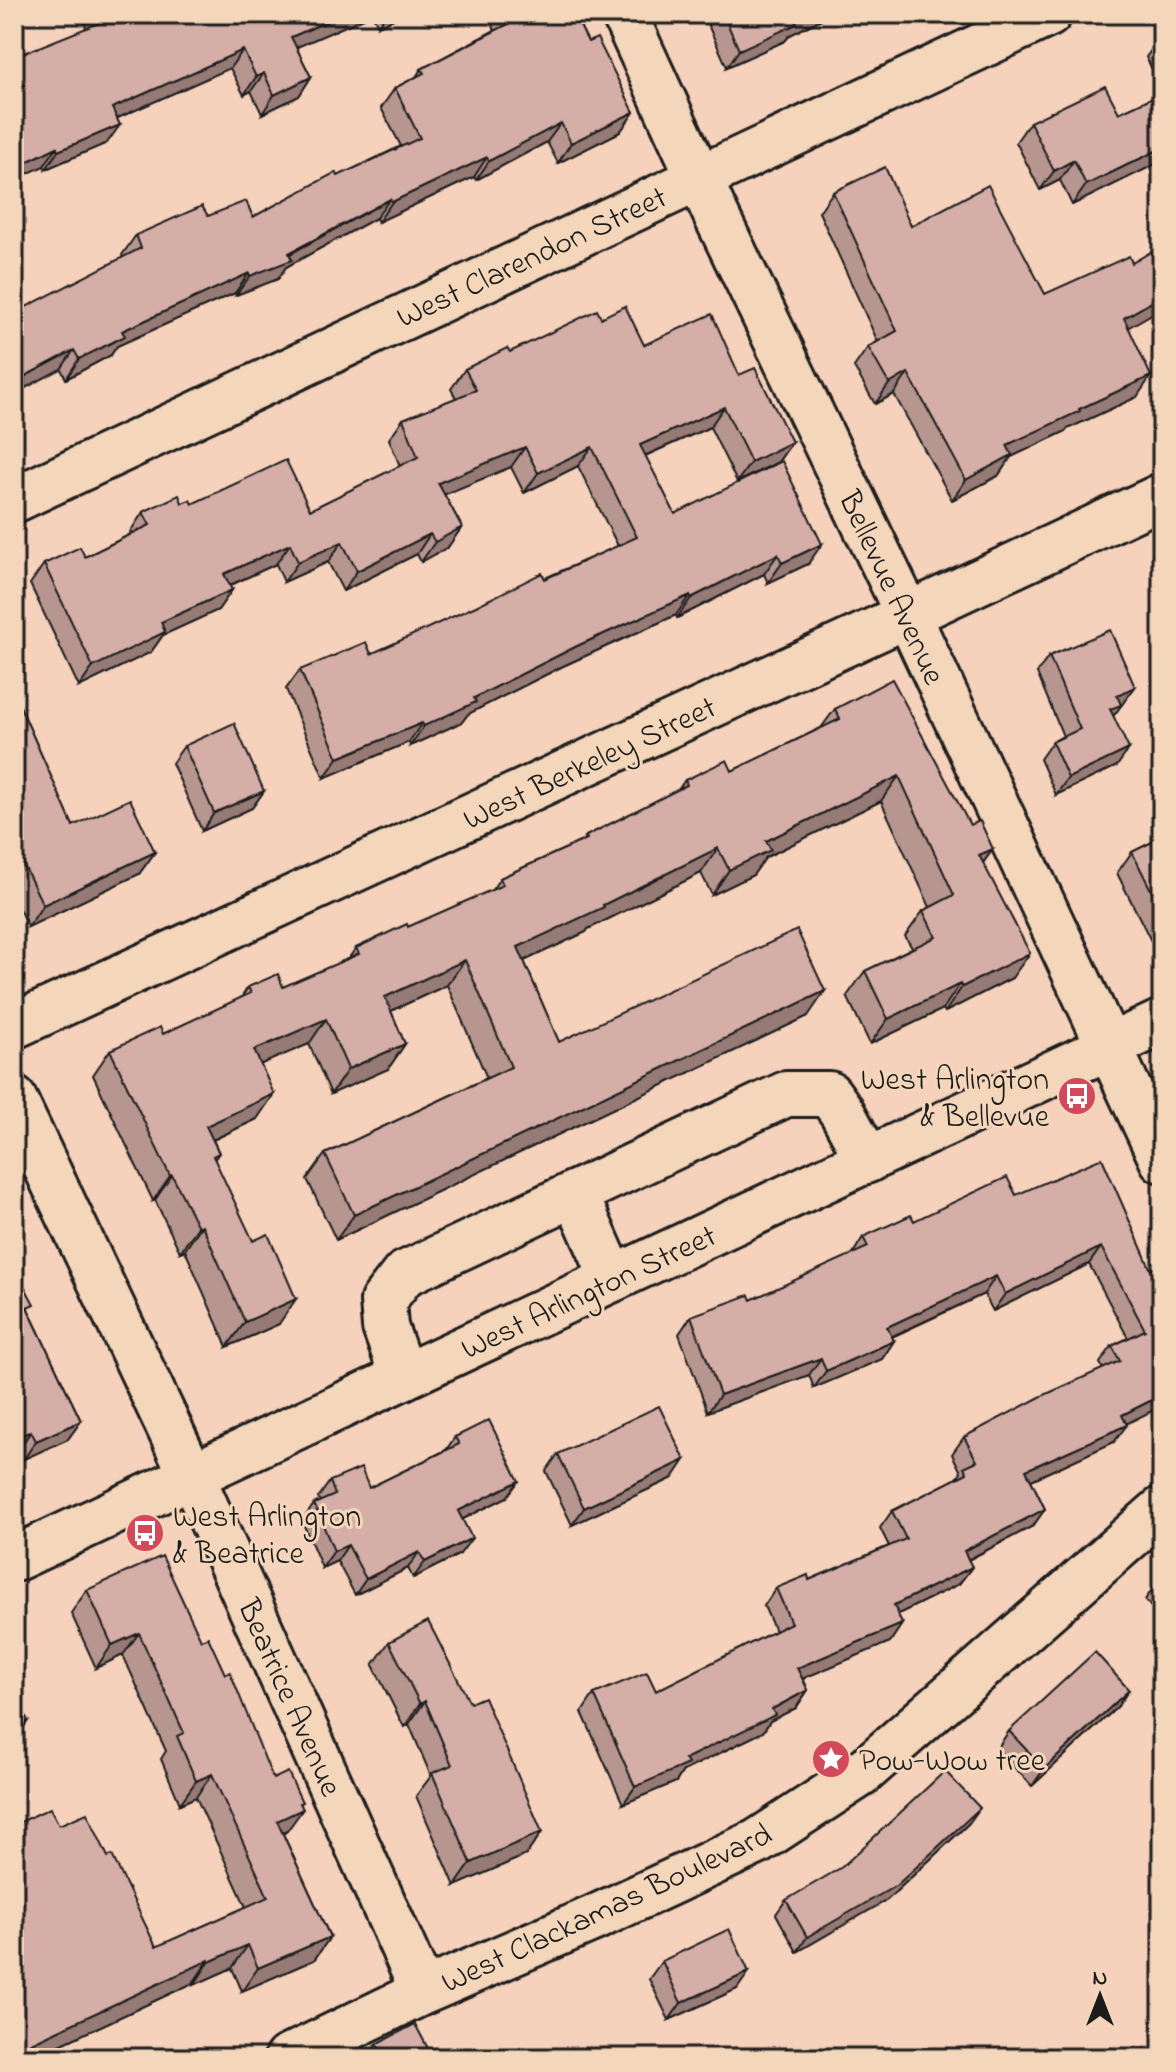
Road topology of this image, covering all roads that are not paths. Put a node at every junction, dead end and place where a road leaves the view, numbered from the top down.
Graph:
1 (624, 14) edge
2 (1049, 14) edge
3 (699, 177) junction
4 (1162, 496) edge
5 (14, 500) edge
6 (908, 615) junction
7 (1162, 1022) edge
8 (14, 1026) edge
9 (1109, 1047) junction
10 (14, 1099) edge
11 (868, 1160) junction
12 (1162, 1160) edge
13 (575, 1193) junction
14 (613, 1279) junction
15 (403, 1377) junction
16 (192, 1476) junction
17 (1162, 1509) edge
18 (14, 1559) edge
19 (423, 1992) junction
20 (287, 2058) edge

1 - 3 street, Bellevue Avenue
2 - 3 street, West Clarendon Street
3 - 5 street, West Clarendon Street
3 - 6 street, Bellevue Avenue
4 - 6 street, West Berkeley Street
6 - 8 street, West Berkeley Street
6 - 9 street, Bellevue Avenue
7 - 9 street, West Arlington Street
9 - 11 street, West Arlington Street
9 - 12 street, Bellevue Avenue
10 - 16 street, Beatrice Avenue
11 - 13 street
11 - 14 street, West Arlington Street
13 - 14 street
13 - 15 street
14 - 15 street, West Arlington Street
15 - 16 street, West Arlington Street
16 - 18 street, West Arlington Street
16 - 19 street, Beatrice Avenue
17 - 19 street, West Clackamas Boulevard
19 - 20 street, West Clackamas Boulevard

